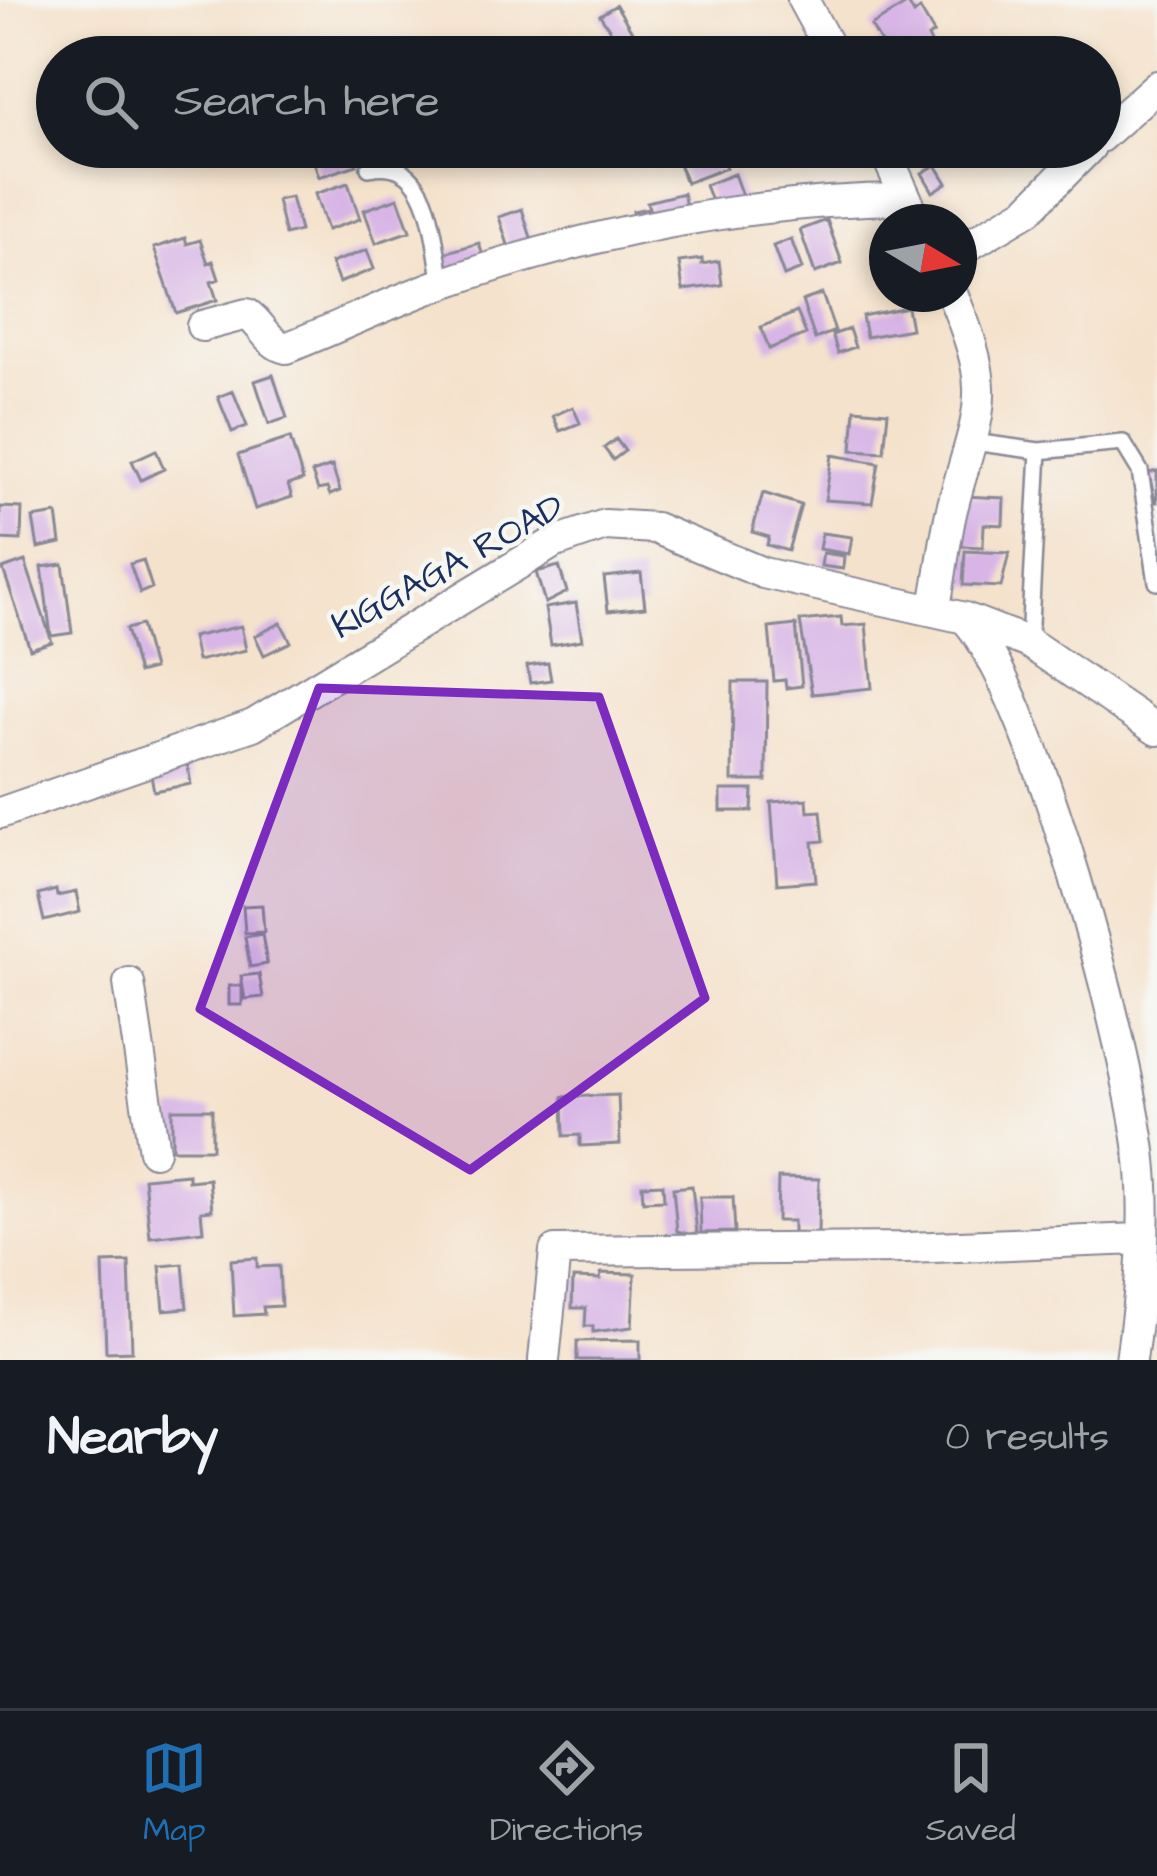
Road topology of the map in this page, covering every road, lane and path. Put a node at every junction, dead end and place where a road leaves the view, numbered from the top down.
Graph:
1 (803, 0) edge
2 (823, 36) edge
3 (1157, 86) edge
4 (1121, 118) edge
5 (403, 168) edge
6 (893, 168) edge
7 (1069, 168) edge
8 (872, 204) edge
9 (908, 204) edge
10 (977, 240) edge
11 (442, 284) junction
12 (959, 312) edge
13 (202, 326) dead end
14 (973, 442) junction
15 (1039, 451) junction
16 (1157, 582) edge
17 (934, 611) junction
18 (965, 618) junction
19 (1029, 644) junction
20 (1157, 730) edge
21 (0, 813) edge
22 (128, 982) dead end
23 (154, 1151) dead end
24 (1140, 1238) junction
25 (544, 1360) edge
26 (1131, 1360) edge

1 - 2 street
3 - 4 street
5 - 11 lane
6 - 9 street
7 - 10 street
8 - 11 street
11 - 13 street
12 - 14 street
14 - 15 lane
14 - 17 street
15 - 16 lane
15 - 19 lane
17 - 18 street, KIGGAGA ROAD
17 - 21 street, KIGGAGA ROAD
18 - 19 street, KIGGAGA ROAD
18 - 24 street
19 - 20 street, KIGGAGA ROAD
22 - 23 street
24 - 25 street
24 - 26 street

